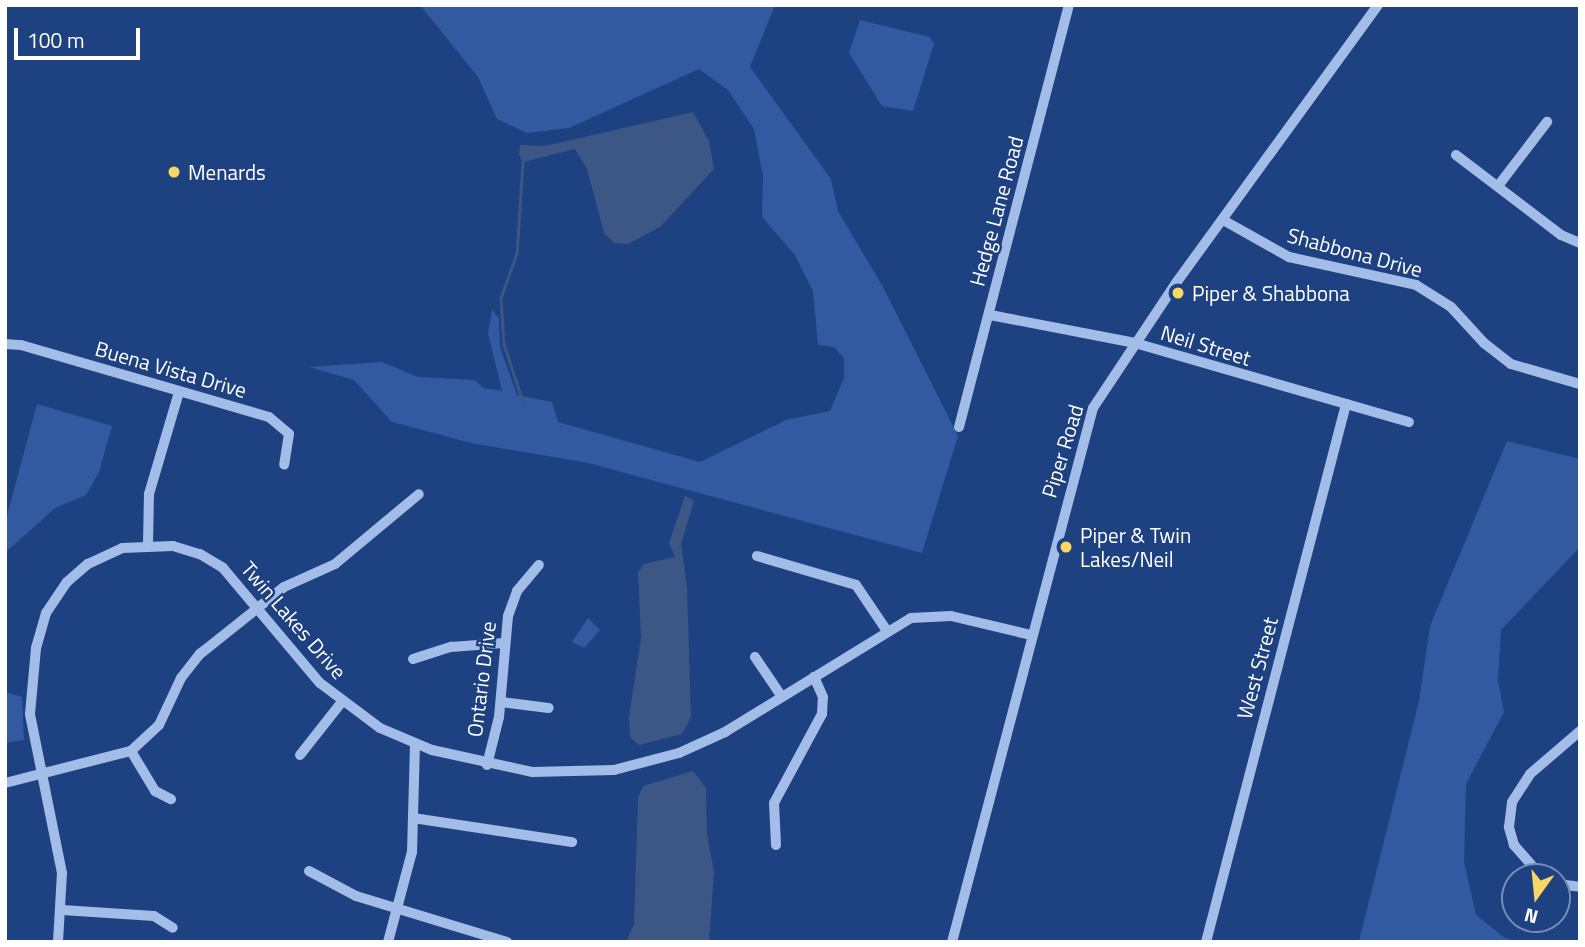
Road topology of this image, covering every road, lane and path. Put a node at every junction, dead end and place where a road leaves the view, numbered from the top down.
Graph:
1 (1069, 5) edge
2 (1378, 5) edge
3 (1547, 122) dead end
4 (1456, 155) dead end
5 (1498, 186) junction
6 (1223, 220) junction
7 (1580, 243) edge
8 (990, 315) junction
9 (1135, 343) junction
10 (5, 344) edge
11 (1580, 384) edge
12 (179, 392) junction
13 (1346, 404) junction
14 (1409, 422) dead end
15 (958, 427) dead end
16 (284, 465) dead end
17 (419, 494) dead end
18 (148, 544) junction
19 (757, 556) dead end
20 (539, 565) dead end
21 (258, 608) junction
22 (887, 631) junction
23 (1031, 635) junction
24 (504, 643) junction
25 (755, 657) dead end
26 (413, 659) dead end
27 (814, 677) junction
28 (782, 697) junction
29 (341, 702) junction
30 (500, 702) junction
31 (549, 708) dead end
32 (1580, 732) edge
33 (415, 745) junction
34 (131, 751) junction
35 (300, 755) dead end
36 (487, 765) junction
37 (40, 776) junction
38 (5, 783) edge
39 (171, 799) dead end
40 (414, 818) junction
41 (572, 842) dead end
42 (776, 845) dead end
43 (1528, 863) edge
44 (309, 871) dead end
45 (394, 908) junction
46 (62, 910) junction
47 (173, 928) dead end
48 (58, 942) edge
49 (388, 942) edge
50 (507, 942) edge
51 (951, 942) edge
52 (1206, 942) edge

1 - 8 street, Hedge Lane Road
2 - 6 street, Piper Road
3 - 5 street
4 - 5 street
5 - 7 street
6 - 9 street, Piper Road
6 - 11 street, Shabbona Drive
8 - 9 street, Neil Street
8 - 15 street, Hedge Lane Road
9 - 13 street, Neil Street
9 - 23 street, Piper Road
10 - 12 street, Buena Vista Drive
12 - 16 street, Buena Vista Drive
12 - 18 street
13 - 14 street, Neil Street
13 - 52 street, West Street
17 - 21 street
18 - 21 street, Twin Lakes Drive
18 - 37 street, Twin Lakes Drive
19 - 22 street
20 - 24 street, Ontario Drive
21 - 29 street, Twin Lakes Drive
21 - 34 street
22 - 23 street, Twin Lakes Drive
22 - 27 street, Twin Lakes Drive
23 - 51 street, Piper Road
24 - 26 street
24 - 30 street, Ontario Drive
25 - 28 street
27 - 28 street, Twin Lakes Drive
27 - 42 street
28 - 36 street, Twin Lakes Drive
29 - 33 street, Twin Lakes Drive
29 - 35 street
30 - 31 street
30 - 36 street, Ontario Drive
32 - 43 street
33 - 36 street, Twin Lakes Drive
33 - 40 street
34 - 37 street
34 - 39 street
37 - 38 street
37 - 46 street, Twin Lakes Drive
40 - 41 street
40 - 45 street
44 - 45 street
45 - 49 street
45 - 50 street
46 - 47 street
46 - 48 street, Twin Lakes Drive

